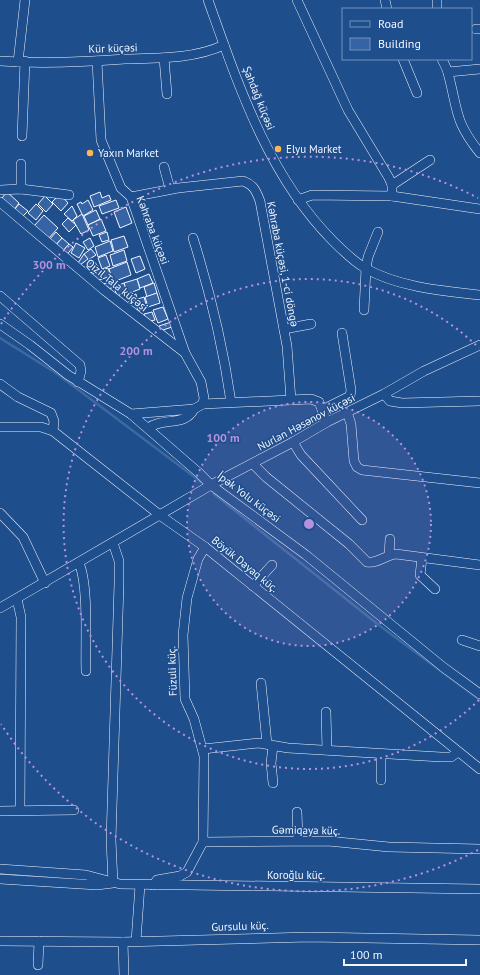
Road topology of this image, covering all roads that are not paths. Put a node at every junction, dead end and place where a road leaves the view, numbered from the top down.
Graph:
1 (25, 0) edge
2 (208, 0) edge
3 (296, 0) edge
4 (224, 45) junction
5 (164, 58) junction
6 (0, 60) edge
7 (403, 60) edge
8 (442, 60) edge
9 (96, 61) junction
10 (22, 62) junction
11 (480, 69) edge
12 (448, 72) junction
13 (417, 93) dead end
14 (167, 94) dead end
15 (22, 136) dead end
16 (480, 151) edge
17 (430, 160) dead end
18 (20, 164) dead end
19 (164, 167) dead end
20 (392, 185) junction
21 (21, 189) junction
22 (170, 189) junction
23 (0, 190) edge
24 (70, 195) dead end
25 (392, 196) junction
26 (131, 197) junction
27 (298, 200) junction
28 (0, 202) edge
29 (480, 209) edge
30 (378, 232) dead end
31 (193, 238) dead end
32 (366, 268) junction
33 (480, 295) edge
34 (0, 296) edge
35 (364, 310) dead end
36 (0, 324) edge
37 (311, 324) dead end
38 (284, 329) junction
39 (342, 333) dead end
40 (480, 345) edge
41 (185, 353) junction
42 (78, 382) junction
43 (0, 384) edge
44 (384, 394) junction
45 (291, 400) junction
46 (480, 401) edge
47 (231, 402) junction
48 (202, 404) junction
49 (194, 409) junction
50 (322, 410) junction
51 (347, 412) junction
52 (130, 414) junction
53 (326, 422) junction
54 (0, 428) edge
55 (148, 428) junction
56 (53, 431) junction
57 (293, 442) junction
58 (253, 464) junction
59 (480, 483) edge
60 (211, 485) junction
61 (0, 513) edge
62 (161, 516) junction
63 (362, 520) dead end
64 (390, 539) dead end
65 (113, 543) junction
66 (205, 548) junction
67 (389, 555) junction
68 (422, 558) junction
69 (79, 563) junction
70 (272, 564) dead end
71 (480, 565) edge
72 (45, 583) junction
73 (253, 586) junction
74 (435, 589) dead end
75 (17, 599) junction
76 (0, 608) edge
77 (462, 640) dead end
78 (480, 646) edge
79 (86, 671) dead end
80 (261, 683) dead end
81 (480, 694) edge
82 (326, 712) dead end
83 (270, 745) junction
84 (203, 749) junction
85 (327, 750) junction
86 (458, 752) junction
87 (381, 754) junction
88 (480, 769) edge
89 (381, 780) dead end
90 (272, 783) dead end
91 (20, 810) junction
92 (74, 810) dead end
93 (0, 811) edge
94 (297, 812) dead end
95 (298, 840) junction
96 (203, 842) junction
97 (480, 849) edge
98 (0, 869) edge
99 (0, 879) edge
100 (112, 883) junction
101 (140, 885) junction
102 (153, 885) junction
103 (480, 889) edge
104 (480, 940) edge
105 (0, 941) edge
106 (39, 941) junction
107 (136, 941) junction
108 (123, 942) junction
109 (38, 965) dead end
110 (124, 975) edge

1 - 10 street
2 - 4 street, Şahdağ küçəsi
3 - 20 street
4 - 5 street, Kür küçəsi
4 - 27 street, Şahdağ küçəsi
5 - 9 street, Kür küçəsi
5 - 14 street
6 - 10 street, Kür küçəsi
7 - 13 street
8 - 12 street
9 - 10 street, Kür küçəsi
9 - 26 street, Kəhraba küçəsi
10 - 15 street
11 - 12 street
12 - 16 street
17 - 20 street
18 - 21 street
19 - 22 street
20 - 25 street
21 - 23 street
21 - 24 street
22 - 26 street, Kəhraba küçəsi, 1-ci döngə
22 - 38 street, Kəhraba küçəsi, 1-ci döngə
25 - 27 street
25 - 29 street
26 - 41 street, Kəhraba küçəsi
27 - 32 street, Şahdağ küçəsi
28 - 41 street, Qızıl Tala küçəsi
30 - 32 street
31 - 47 street
32 - 33 street, Şahdağ küçəsi
32 - 35 street
34 - 42 street
36 - 42 street, İpək Yolu küçəsi
37 - 38 street
38 - 45 street, Kəhraba küçəsi, 1-ci döngə
39 - 50 street
40 - 44 street, Nurlan Həsənov küçəsi
41 - 48 street, Kəhraba küçəsi
42 - 52 street, İpək Yolu küçəsi
43 - 56 street
44 - 46 street
44 - 51 street, Nurlan Həsənov küçəsi
45 - 47 street
45 - 50 street
47 - 48 street
48 - 49 street
49 - 52 street
49 - 55 street
50 - 53 street
51 - 53 street, Nurlan Həsənov küçəsi
51 - 59 street
52 - 55 street, İpək Yolu küçəsi
53 - 57 street, Nurlan Həsənov küçəsi
54 - 56 street
55 - 60 street, İpək Yolu küçəsi
56 - 62 street, Böyük Dayaq küç.
57 - 58 street, Nurlan Həsənov küçəsi
57 - 63 street
58 - 60 street, Nurlan Həsənov küçəsi
58 - 67 street
60 - 62 street, Nurlan Həsənov küçəsi
60 - 81 street, İpək Yolu küçəsi
61 - 72 street
62 - 65 street, Nurlan Həsənov küçəsi
62 - 66 street, Böyük Dayaq küç.
64 - 67 street
65 - 69 street, Nurlan Həsənov küçəsi
65 - 100 street
66 - 73 street, Böyük Dayaq küç.
66 - 84 street, Füzuli küç.
67 - 68 street
68 - 71 street
68 - 74 street
69 - 72 street, Nurlan Həsənov küçəsi
69 - 79 street
70 - 73 street
72 - 75 street, Nurlan Həsənov küçəsi
73 - 86 street, Böyük Dayaq küç.
75 - 76 street, Nurlan Həsənov küçəsi
75 - 91 street
77 - 78 street
80 - 83 street
82 - 85 street
83 - 84 street
83 - 85 street
83 - 90 street
84 - 96 street, Füzuli küç.
85 - 87 street
86 - 87 street
86 - 88 street, Böyük Dayaq küç.
87 - 89 street
91 - 92 street
91 - 93 street
94 - 95 street
95 - 96 street, Gəmiqaya küç.
95 - 97 street, Gəmiqaya küç.
96 - 102 street
98 - 100 street, Koroğlu küç.
99 - 100 street, Koroğlu küç.
100 - 101 street, Koroğlu küç.
101 - 102 street, Koroğlu küç.
101 - 107 street
102 - 103 street, Koroğlu küç.
104 - 107 street, Gursulu küç.
105 - 106 street, Gursulu küç.
106 - 108 street, Gursulu küç.
106 - 109 street
107 - 108 street, Gursulu küç.
108 - 110 street

